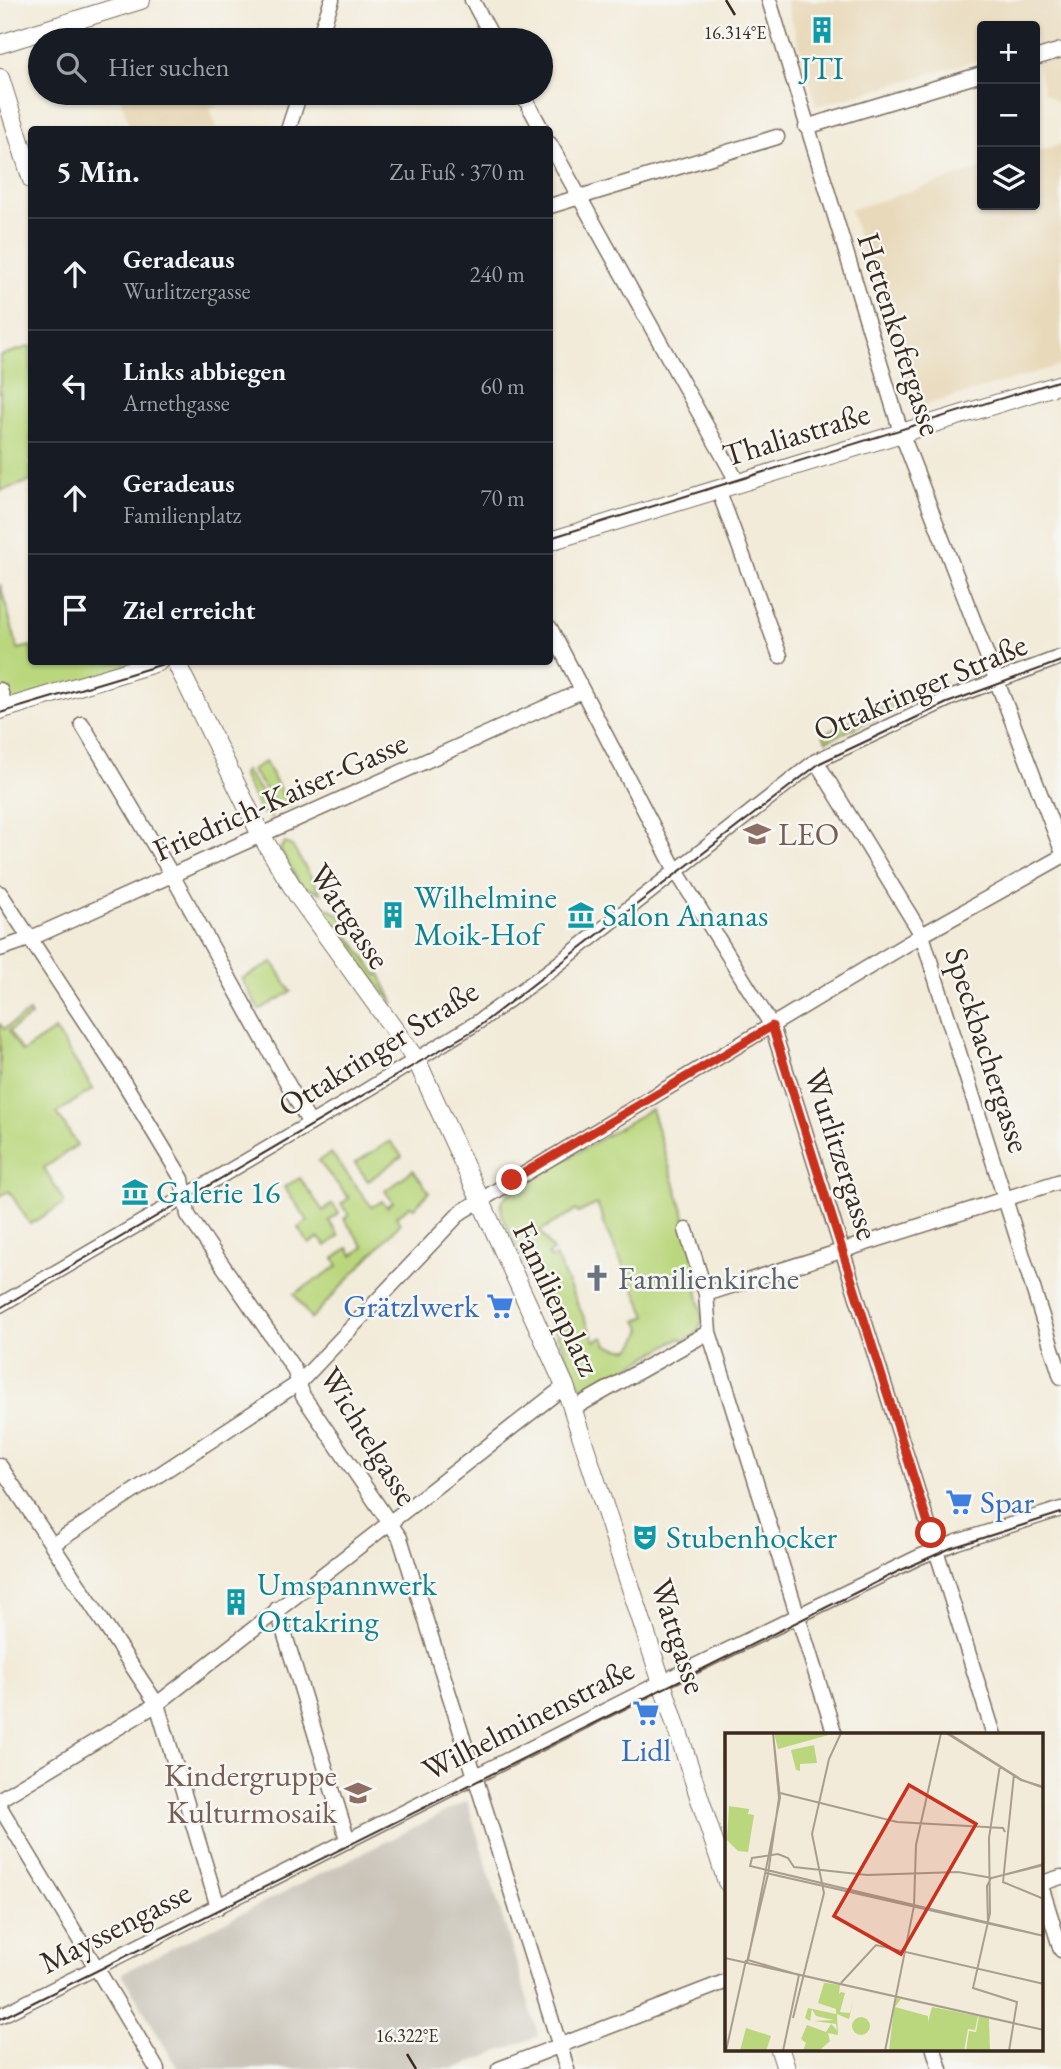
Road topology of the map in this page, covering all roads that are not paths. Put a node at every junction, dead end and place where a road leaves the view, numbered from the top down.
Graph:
1 (141, 0) edge
2 (332, 0) edge
3 (472, 0) edge
4 (769, 0) edge
5 (51, 28) edge
6 (322, 28) edge
7 (487, 28) edge
8 (28, 35) edge
9 (0, 44) edge
10 (1061, 50) edge
11 (1040, 56) edge
12 (977, 76) edge
13 (0, 78) edge
14 (296, 105) edge
15 (528, 105) edge
16 (289, 126) edge
17 (540, 126) edge
18 (807, 127) junction
19 (777, 137) dead end
20 (553, 150) edge
21 (28, 167) edge
22 (578, 197) junction
23 (553, 205) edge
24 (1061, 384) edge
25 (901, 432) junction
26 (738, 483) junction
27 (718, 489) junction
28 (553, 540) edge
29 (553, 634) edge
30 (780, 656) dead end
31 (1061, 657) edge
32 (148, 665) edge
33 (177, 665) edge
34 (995, 680) junction
35 (0, 690) edge
36 (582, 691) junction
37 (3, 709) edge
38 (82, 724) dead end
39 (816, 761) junction
40 (261, 835) junction
41 (1061, 848) edge
42 (1061, 857) edge
43 (675, 869) junction
44 (172, 875) junction
45 (0, 894) edge
46 (922, 935) junction
47 (29, 939) junction
48 (0, 949) edge
49 (772, 1026) junction
50 (417, 1061) junction
51 (310, 1124) junction
52 (1061, 1181) edge
53 (184, 1197) junction
54 (1006, 1199) junction
55 (479, 1200) junction
56 (686, 1230) dead end
57 (844, 1250) junction
58 (706, 1294) junction
59 (2, 1299) edge
60 (709, 1332) junction
61 (1061, 1377) edge
62 (300, 1382) junction
63 (565, 1386) junction
64 (574, 1408) junction
65 (0, 1466) edge
66 (1061, 1509) edge
67 (389, 1521) junction
68 (52, 1545) junction
69 (936, 1549) junction
70 (277, 1609) junction
71 (798, 1616) junction
72 (662, 1682) junction
73 (157, 1704) junction
74 (834, 1733) edge
75 (993, 1733) edge
76 (475, 1777) junction
77 (0, 1799) edge
78 (0, 1807) edge
79 (348, 1841) junction
80 (725, 1876) edge
81 (1061, 1877) edge
82 (1044, 1882) edge
83 (1044, 1895) edge
84 (218, 1907) junction
85 (1061, 1950) edge
86 (95, 1969) junction
87 (725, 1982) edge
88 (0, 2016) edge
89 (559, 2045) junction
90 (781, 2052) edge
91 (935, 2052) edge
92 (157, 2069) edge
93 (499, 2069) edge
94 (567, 2069) edge
95 (786, 2069) edge
96 (940, 2069) edge

1 - 5 main road
2 - 6 street
3 - 7 street
4 - 18 street, Hettenkofergasse
8 - 9 main road
10 - 11 street
12 - 18 street
13 - 21 main road
14 - 16 street
15 - 17 street
18 - 25 street, Hettenkofergasse
19 - 22 street
20 - 22 street
22 - 23 street
22 - 26 street
24 - 25 main road, Thaliastraße
25 - 26 main road, Thaliastraße
25 - 34 street, Hettenkofergasse
26 - 27 main road, Thaliastraße
27 - 28 main road, Thaliastraße
27 - 30 street
29 - 36 street, Wurlitzergasse
31 - 34 street, Ottakringer Straße
32 - 37 main road
33 - 40 main road, Wattgasse
34 - 39 street, Ottakringer Straße
34 - 41 street, Hettenkofergasse
35 - 37 street
36 - 40 street, Friedrich-Kaiser-Gasse
36 - 43 street, Wurlitzergasse
38 - 44 street
39 - 43 street, Ottakringer Straße
39 - 46 street, Speckbachergasse
40 - 44 street, Friedrich-Kaiser-Gasse
40 - 50 main road, Wattgasse
42 - 46 street, Familienplatz
43 - 49 street, Wurlitzergasse
43 - 50 street, Ottakringer Straße
44 - 47 street, Friedrich-Kaiser-Gasse
44 - 51 street
45 - 47 street, Wichtelgasse
46 - 49 street, Familienplatz
46 - 54 street, Speckbachergasse
47 - 48 street, Friedrich-Kaiser-Gasse
47 - 53 street, Wichtelgasse
49 - 55 street, Familienplatz
49 - 57 street, Wurlitzergasse
50 - 51 street, Ottakringer Straße
50 - 55 main road, Wattgasse
51 - 53 street, Ottakringer Straße
52 - 54 street
53 - 59 street, Ottakringer Straße
53 - 62 street, Wichtelgasse
54 - 57 street
54 - 61 street, Speckbachergasse
55 - 62 street
55 - 63 main road, Familienplatz
56 - 58 street
57 - 58 street
57 - 69 street, Wurlitzergasse
58 - 60 street
60 - 64 street, Familienplatz
60 - 71 street
62 - 67 street, Wichtelgasse
62 - 68 street
63 - 64 main road, Familienplatz
63 - 67 street
64 - 72 main road, Wattgasse
65 - 68 street
66 - 69 street, Wilhelminenstraße
67 - 70 street
67 - 76 street, Wichtelgasse
68 - 73 street
69 - 71 street, Wilhelminenstraße
69 - 75 street, Wurlitzergasse
70 - 73 street
70 - 79 street
71 - 72 street, Wilhelminenstraße
71 - 74 street
72 - 76 street, Wilhelminenstraße
72 - 80 main road, Wattgasse
73 - 77 street
73 - 84 street
76 - 79 street, Wilhelminenstraße
76 - 89 street, Wichtelgasse
78 - 86 street
79 - 84 street, Wilhelminenstraße
81 - 82 street
83 - 85 street
84 - 86 street, Mayssengasse
86 - 88 street, Mayssengasse
86 - 92 street
87 - 89 street
89 - 93 street
89 - 94 street, Wichtelgasse
90 - 95 main road
91 - 96 street

